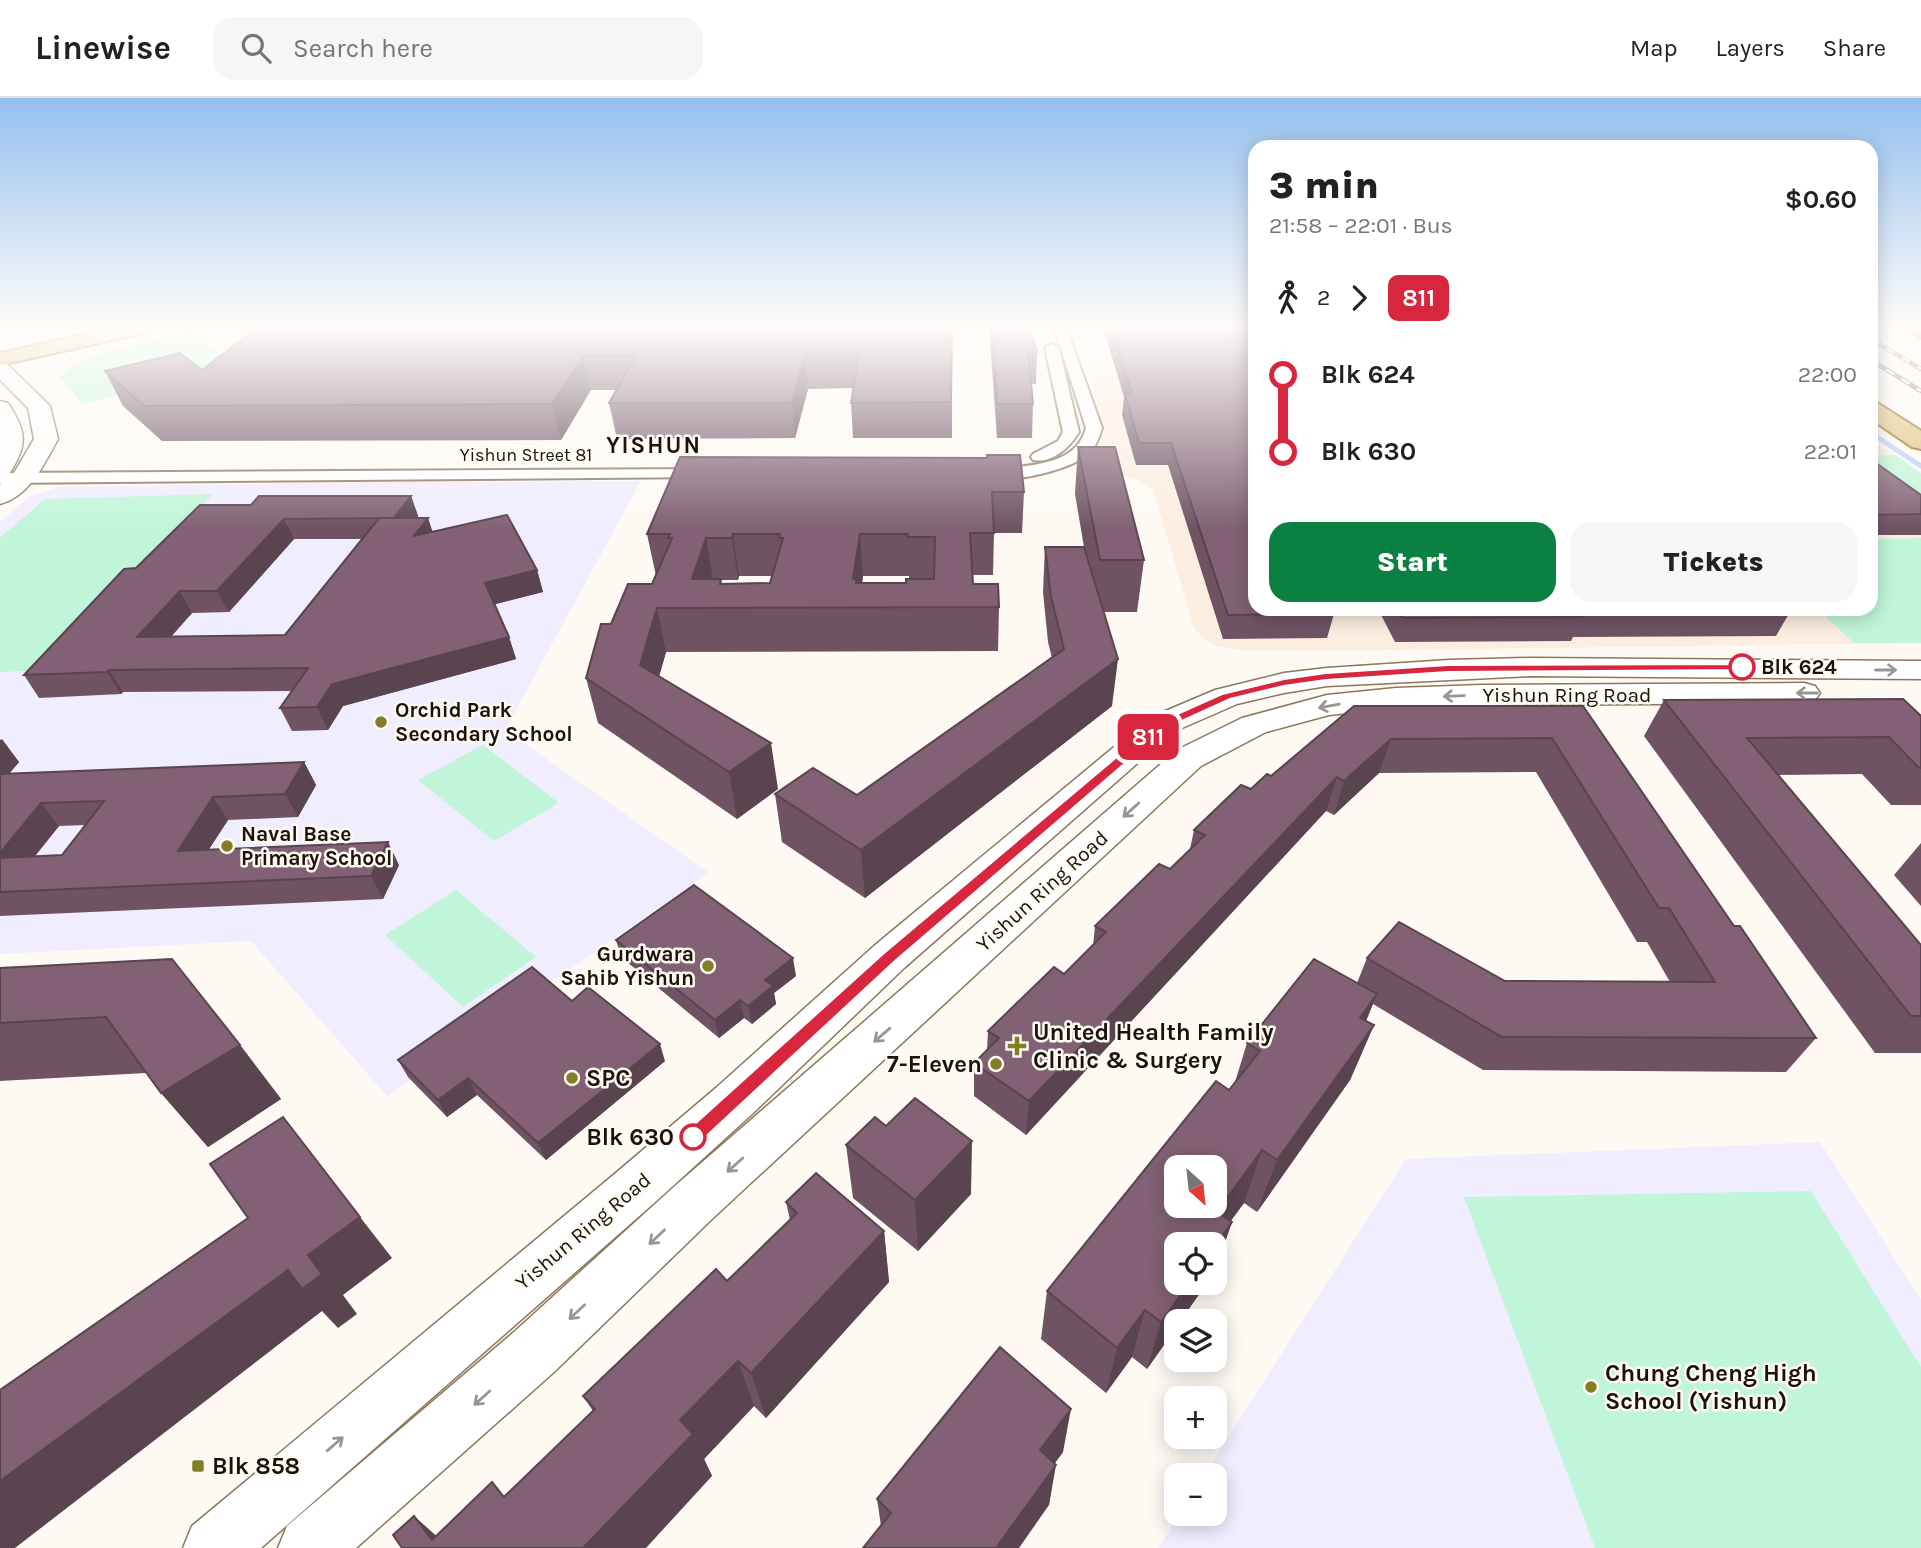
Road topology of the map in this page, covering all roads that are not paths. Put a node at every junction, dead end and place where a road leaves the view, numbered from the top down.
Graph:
1 (27, 395) edge
2 (1062, 395) edge
3 (1083, 395) edge
4 (1883, 395) edge
5 (0, 408) edge
6 (1878, 414) edge
7 (1921, 419) edge
8 (1921, 442) edge
9 (724, 469) edge
10 (0, 470) edge
11 (18, 475) edge
12 (0, 496) edge
13 (1921, 670) edge
14 (1921, 693) edge
15 (214, 1548) edge
16 (309, 1548) edge

1 - 11 main road
2 - 3 street
4 - 7 main road
5 - 10 main road
6 - 8 main road
9 - 11 street, Yishun Street 81
10 - 11 street, Yishun Street 81
11 - 12 main road
15 -> 13 main road, Yishun Ring Road
14 -> 16 main road, Yishun Ring Road

